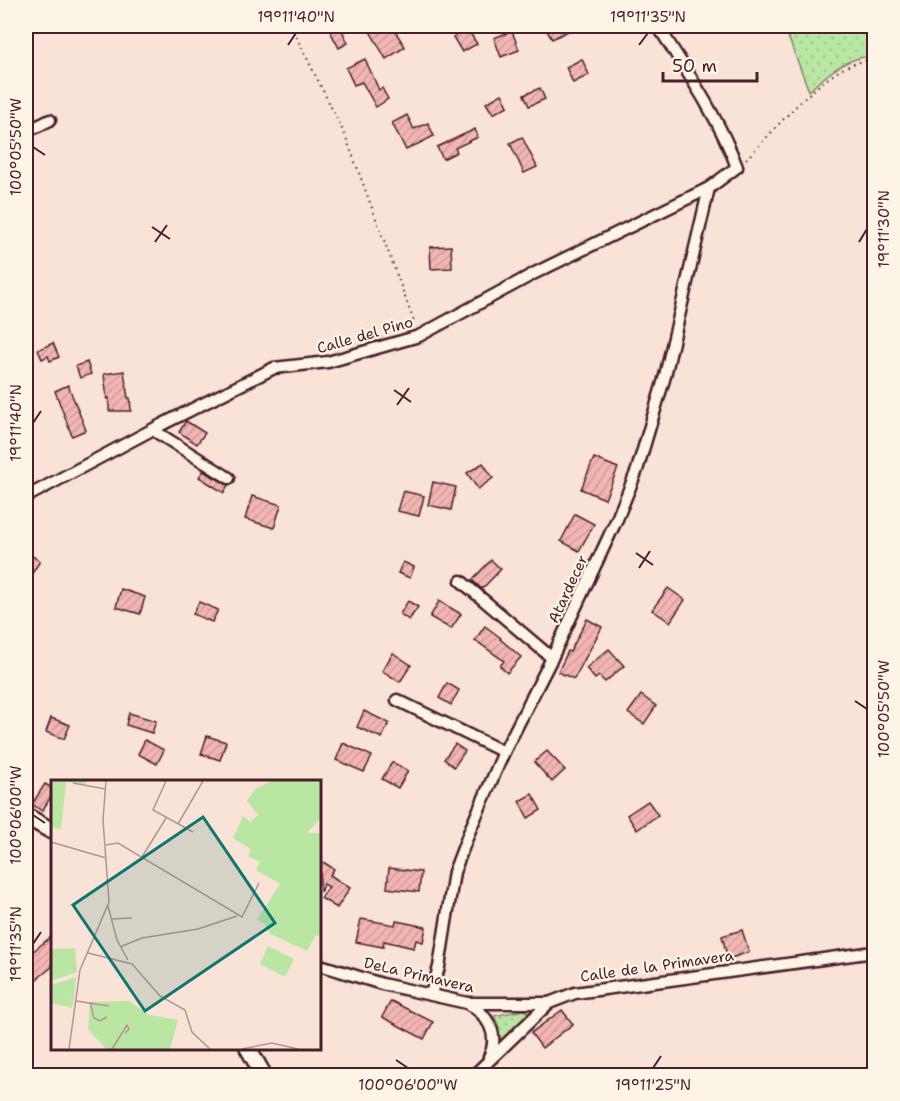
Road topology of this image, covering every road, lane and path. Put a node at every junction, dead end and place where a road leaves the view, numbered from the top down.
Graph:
1 (291, 26) edge
2 (658, 26) edge
3 (874, 60) edge
4 (50, 120) dead end
5 (26, 132) edge
6 (737, 167) junction
7 (710, 188) junction
8 (419, 336) junction
9 (153, 430) junction
10 (229, 478) dead end
11 (26, 497) edge
12 (461, 581) dead end
13 (552, 658) junction
14 (397, 700) dead end
15 (504, 752) junction
16 (26, 816) edge
17 (51, 830) edge
18 (874, 952) edge
19 (321, 965) edge
20 (431, 994) junction
21 (467, 1003) junction
22 (549, 1003) junction
23 (249, 1050) edge
24 (482, 1067) junction
25 (264, 1076) edge
26 (473, 1076) edge

1 - 8 path
2 - 6 street
3 - 6 path
4 - 5 street
6 - 7 street
7 - 8 street, Calle del Pino
7 - 13 street, Atardecer
8 - 9 street, Calle del Pino
9 - 10 street
9 - 11 street, Calle del Pino
12 - 13 street
13 - 15 street, Atardecer
14 - 15 street
15 - 20 street, Atardecer
16 - 17 main road
18 - 22 street, Calle de la Primavera
19 - 20 street, DeLa Primavera
20 - 21 street, DeLa Primavera
21 - 22 street, DeLa Primavera
21 - 24 street
22 - 24 street, Calle de la Primavera
23 - 25 main road
24 - 26 street, Calle de la Primavera

